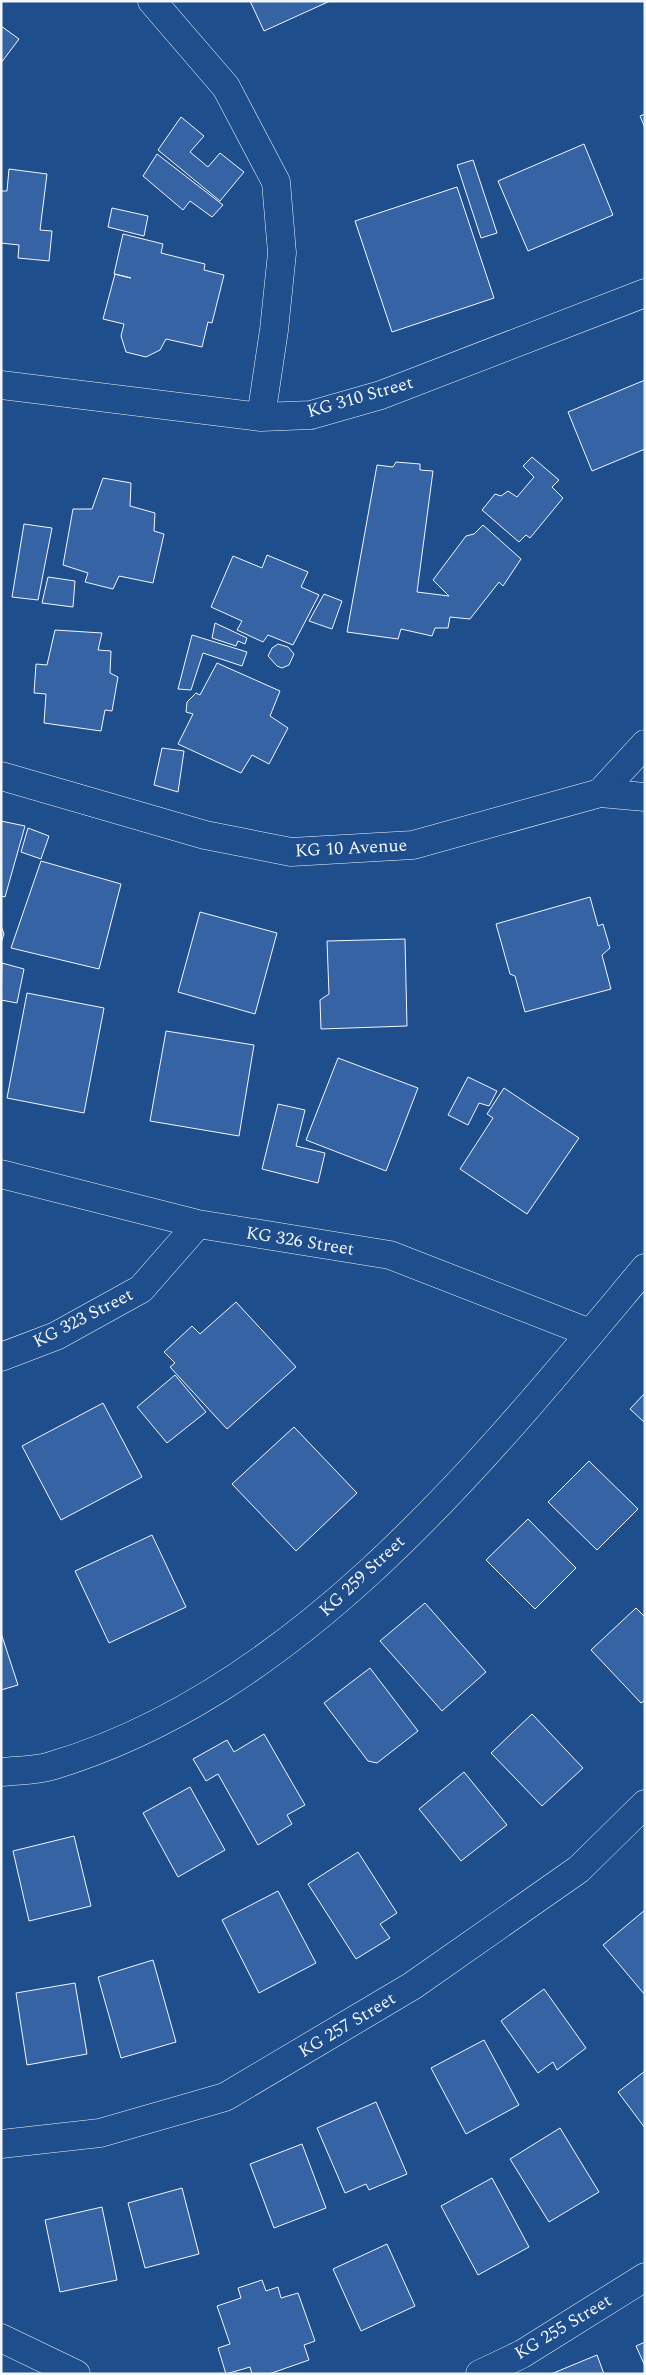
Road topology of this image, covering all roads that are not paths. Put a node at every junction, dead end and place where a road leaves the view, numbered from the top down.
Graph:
1 (152, 1) edge
2 (645, 293) edge
3 (1, 385) edge
4 (261, 417) junction
5 (645, 744) edge
6 (1, 776) edge
7 (600, 793) junction
8 (645, 797) edge
9 (1, 1174) edge
10 (198, 1224) junction
11 (645, 1268) edge
12 (590, 1333) junction
13 (1, 1357) edge
14 (1, 1772) edge
15 (645, 1804) edge
16 (1, 2144) edge
17 (645, 2277) edge
18 (1, 2338) edge
19 (76, 2374) edge
20 (480, 2374) edge

1 - 4 street
2 - 4 street, KG 310 Street
3 - 4 street, KG 310 Street
5 - 7 street
6 - 7 street, KG 10 Avenue
7 - 8 street, KG 10 Avenue
9 - 10 street, KG 326 Street
10 - 12 street, KG 326 Street
10 - 13 street, KG 323 Street
11 - 12 street, KG 259 Street
12 - 14 street, KG 259 Street
15 - 16 street, KG 257 Street
17 - 20 street, KG 255 Street
18 - 19 street

